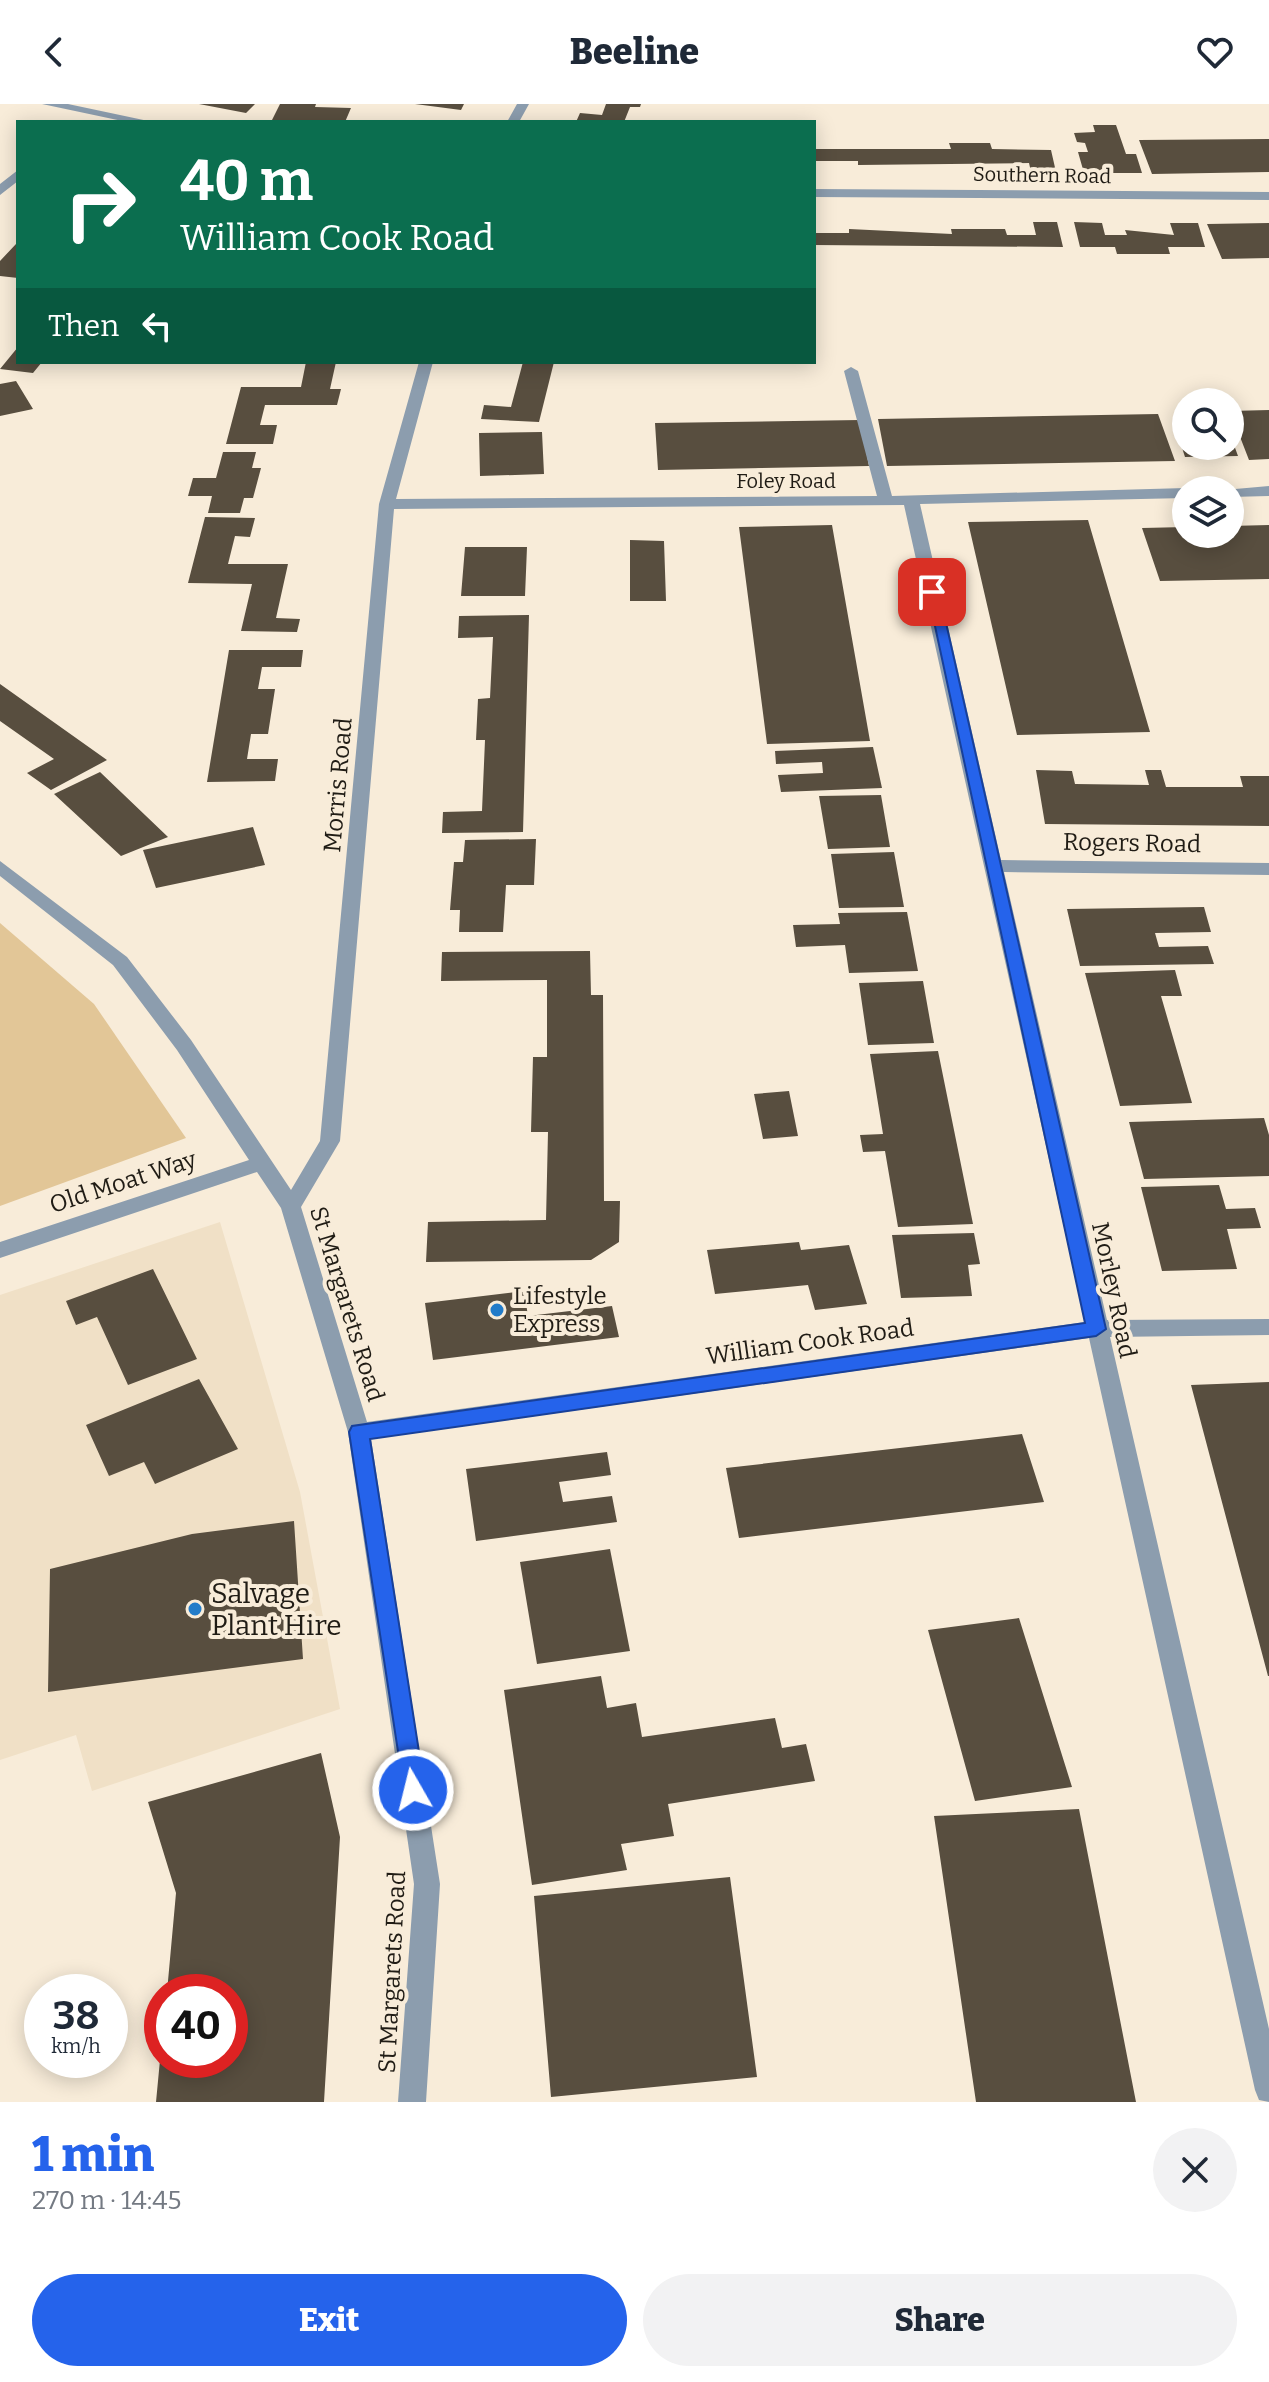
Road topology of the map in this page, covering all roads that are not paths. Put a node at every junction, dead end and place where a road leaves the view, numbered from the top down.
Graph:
1 (48, 104) edge
2 (86, 111) junction
3 (76, 120) edge
4 (136, 120) edge
5 (16, 176) edge
6 (0, 191) edge
7 (816, 193) edge
8 (1269, 196) edge
9 (425, 364) edge
10 (851, 371) dead end
11 (1269, 491) edge
12 (1244, 492) edge
13 (1172, 493) edge
14 (886, 500) junction
15 (911, 500) junction
16 (387, 504) junction
17 (995, 866) junction
18 (0, 867) edge
19 (1269, 869) edge
20 (263, 1163) junction
21 (291, 1207) junction
22 (0, 1250) edge
23 (1269, 1327) edge
24 (1096, 1329) junction
25 (359, 1432) junction
26 (1269, 2090) edge
27 (412, 2102) edge

1 - 2 street
2 - 3 street
2 - 4 street
5 - 6 street
7 - 8 street, Southern Road
9 - 16 street, Morris Road
10 - 14 street
11 - 12 street
13 - 15 street, Foley Road
14 - 15 street, Foley Road
14 - 16 street, Foley Road
15 - 17 street, Morley Road
16 - 21 street, Morris Road
17 - 19 street, Rogers Road
17 - 24 street, Morley Road
18 - 20 street, St Margarets Road
20 - 21 street, St Margarets Road
20 - 22 street, Old Moat Way
21 - 25 street, St Margarets Road
23 - 24 street, William Cook Road
24 - 25 street, William Cook Road
24 - 26 street, Morley Road
25 - 27 street, St Margarets Road

